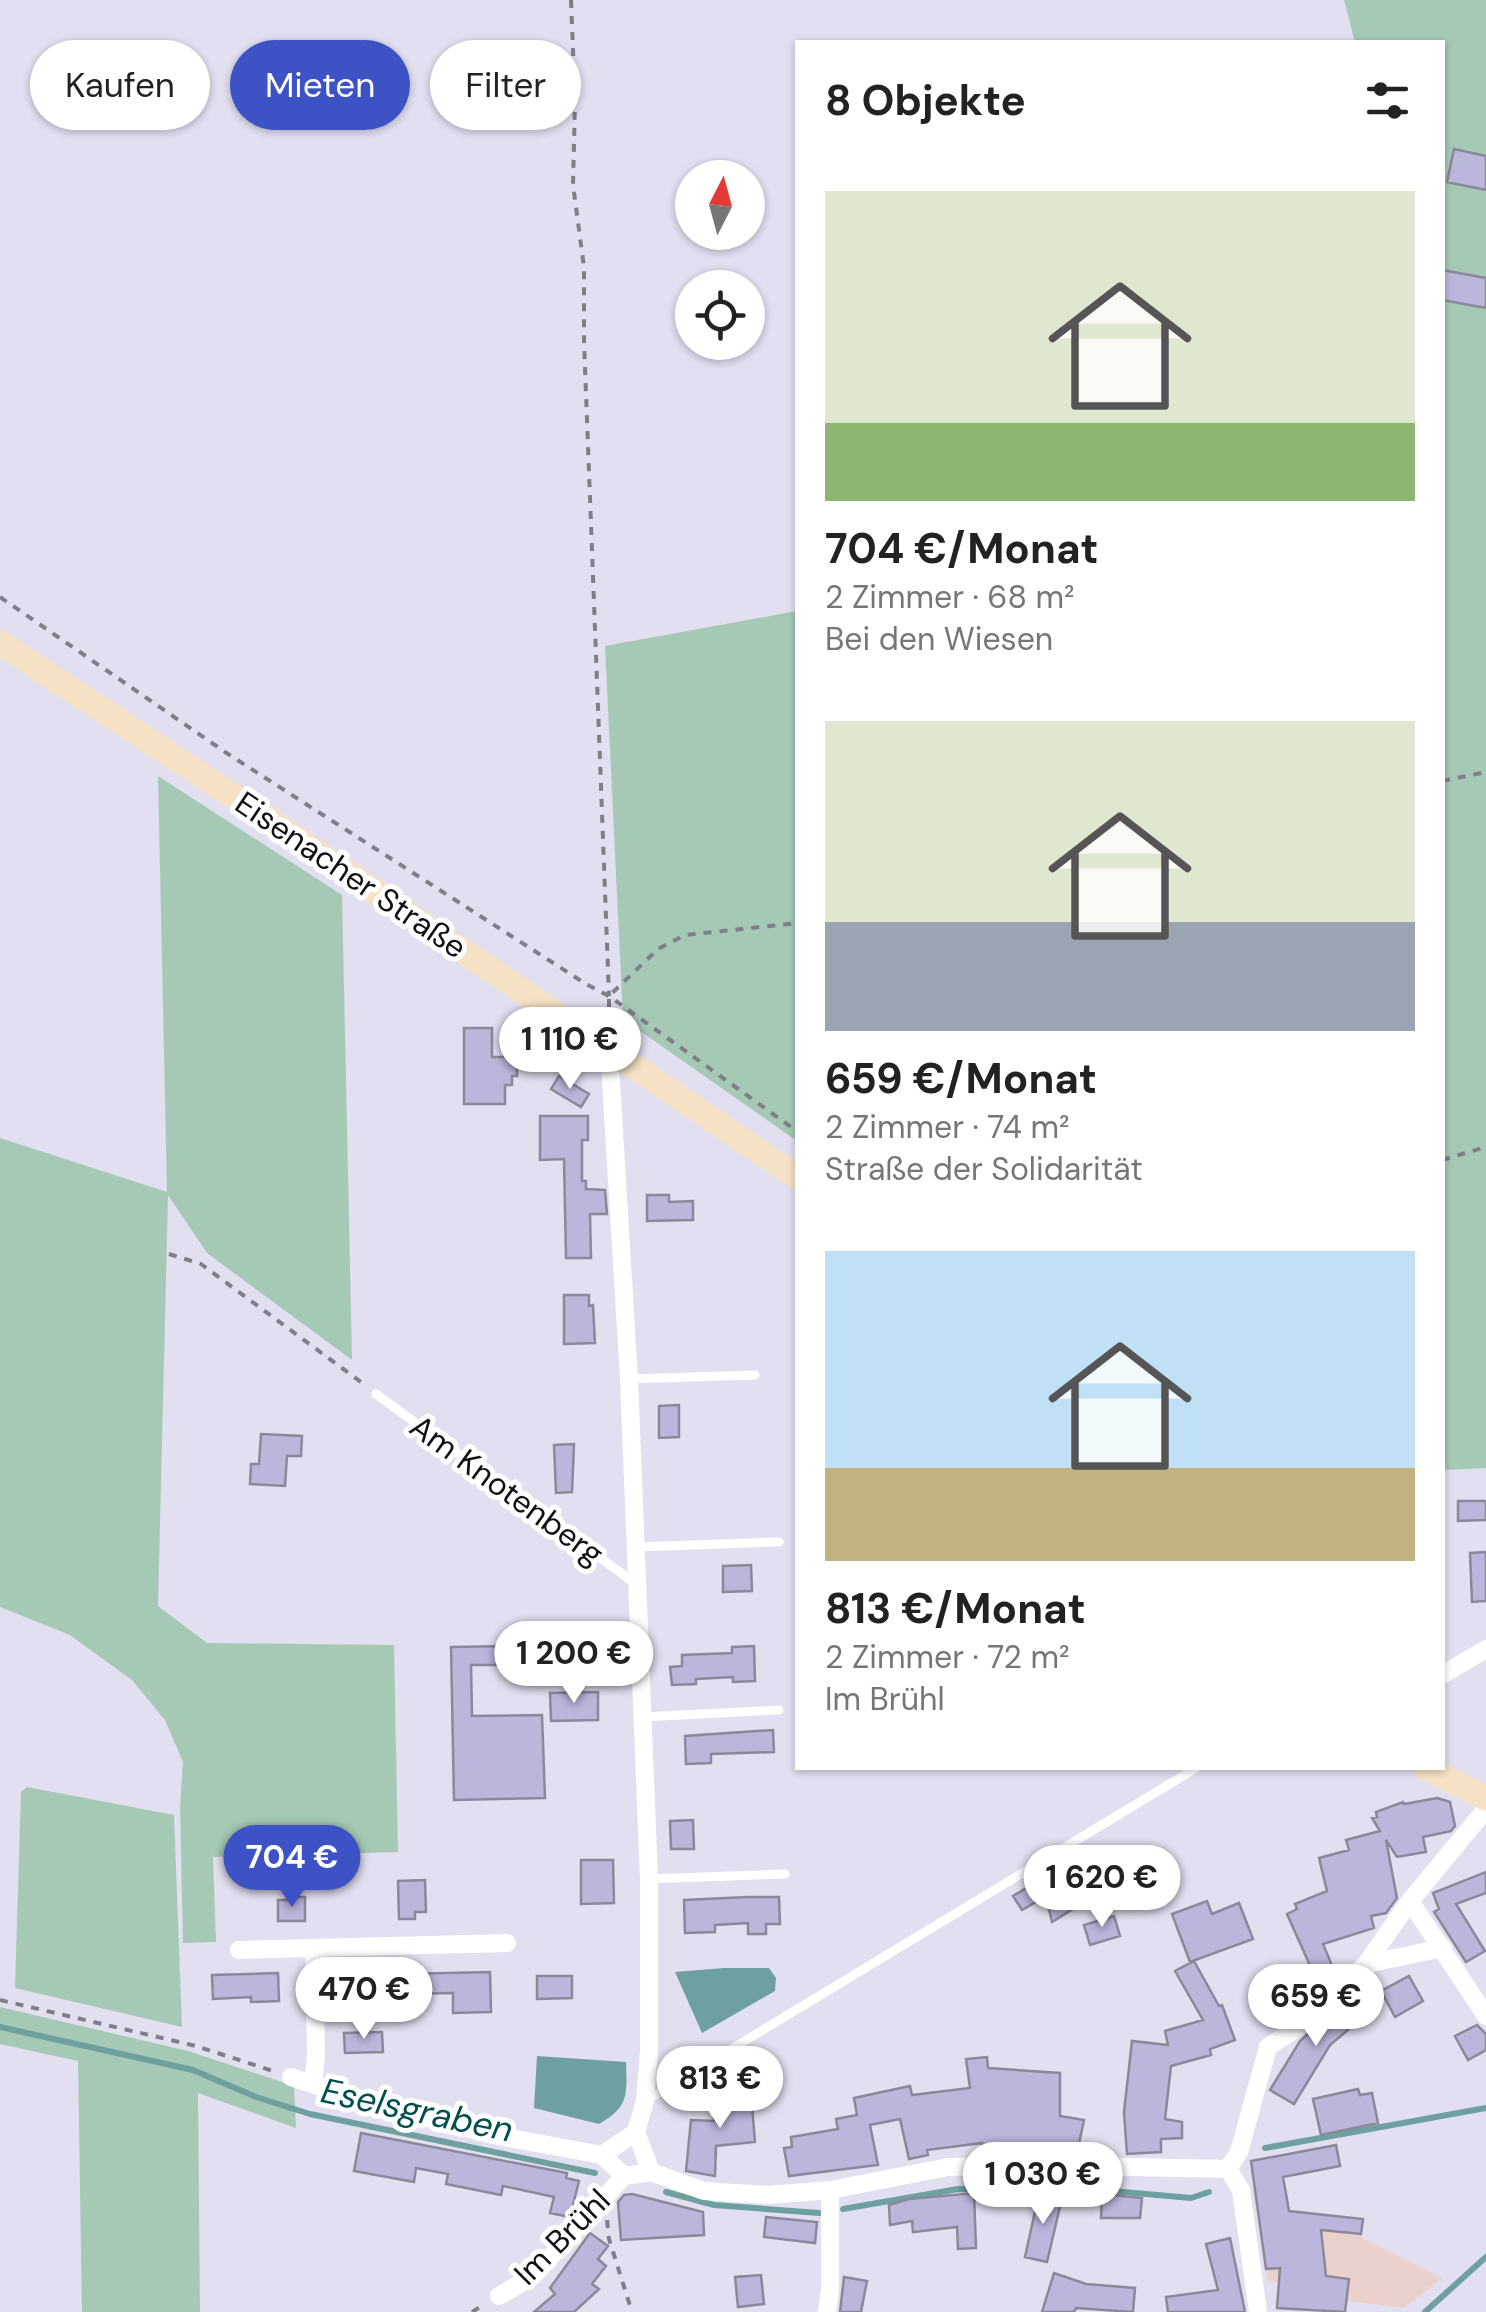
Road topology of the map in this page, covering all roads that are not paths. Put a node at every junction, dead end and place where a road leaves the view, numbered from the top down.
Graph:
1 (0, 643) edge
2 (609, 1048) junction
3 (795, 1176) edge
4 (755, 1374) dead end
5 (629, 1379) junction
6 (376, 1394) road end
7 (779, 1542) dead end
8 (634, 1547) junction
9 (638, 1586) junction
10 (1486, 1650) edge
11 (1445, 1673) edge
12 (780, 1710) dead end
13 (644, 1716) junction
14 (1193, 1770) edge
15 (1430, 1770) edge
16 (1486, 1798) edge
17 (1486, 1809) edge
18 (785, 1874) dead end
19 (648, 1880) junction
20 (1410, 1901) junction
21 (507, 1943) dead end
22 (1443, 1948) junction
23 (239, 1950) dead end
24 (314, 1950) junction
25 (1366, 1964) junction
26 (1486, 2016) edge
27 (291, 2077) road end
28 (313, 2084) junction
29 (644, 2102) junction
30 (636, 2132) junction
31 (602, 2155) junction
32 (1228, 2169) junction
33 (651, 2172) junction
34 (624, 2176) junction
35 (830, 2190) junction
36 (498, 2296) dead end
37 (827, 2312) edge
38 (1258, 2312) edge

1 - 2 main road, Eisenacher Straße
2 - 3 main road, Eisenacher Straße
2 - 5 street, Am Knotenberg
4 - 5 lane
5 - 8 street, Am Knotenberg
6 - 9 lane, Am Knotenberg
7 - 8 lane, Am Knotenberg
8 - 9 street, Am Knotenberg
9 - 13 street, Am Knotenberg
10 - 11 street
12 - 13 lane
13 - 19 street, Am Knotenberg
14 - 29 lane
15 - 16 main road
17 - 20 street
18 - 19 lane
19 - 29 street, Am Knotenberg
20 - 22 street
20 - 25 street
21 - 24 street
22 - 25 street
22 - 26 street
23 - 24 street
24 - 28 street
25 - 32 street
27 - 28 street, Im Brühl
28 - 31 street, Im Brühl
29 - 30 street, Am Knotenberg
30 - 31 street, Im Brühl
30 - 33 street
31 - 34 street, Im Brühl
32 - 35 street, Im Brühl
32 - 38 street
33 - 34 street, Im Brühl
33 - 35 street, Im Brühl
34 - 36 street, Im Brühl
35 - 37 street

